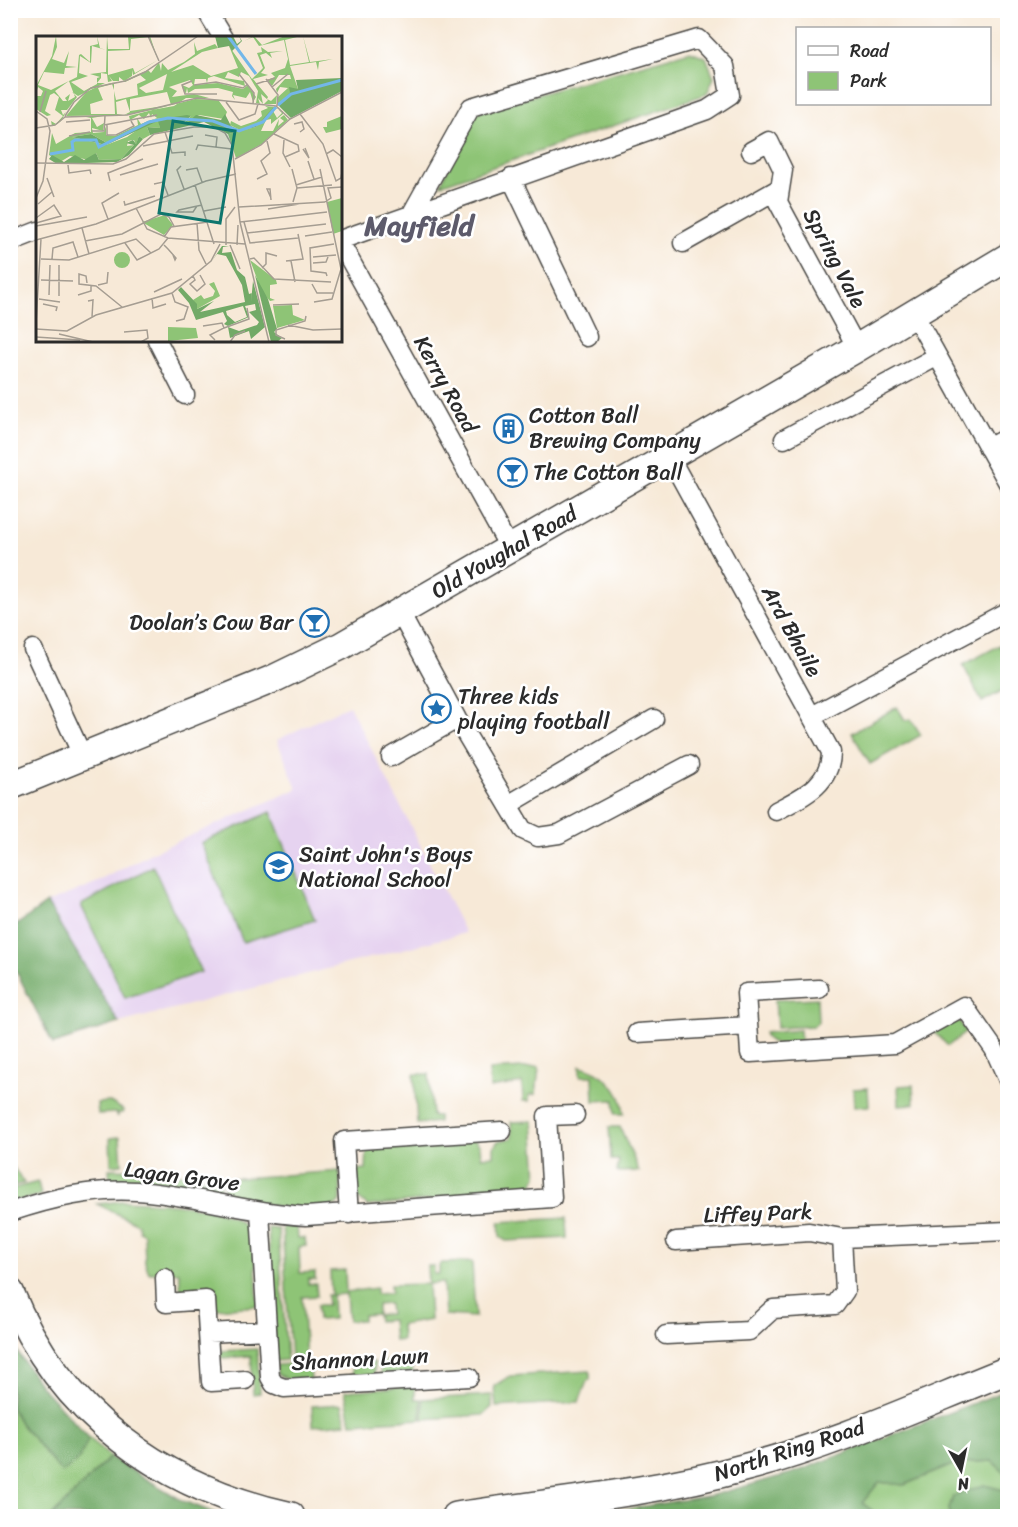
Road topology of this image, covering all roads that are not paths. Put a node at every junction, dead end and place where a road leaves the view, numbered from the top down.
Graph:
1 (206, 10) edge
2 (222, 36) edge
3 (751, 151) dead end
4 (512, 178) junction
5 (780, 188) junction
6 (412, 213) junction
7 (36, 232) edge
8 (342, 240) edge
9 (10, 242) edge
10 (683, 243) dead end
11 (342, 245) edge
12 (1008, 257) edge
13 (914, 314) junction
14 (587, 337) dead end
15 (158, 342) edge
16 (857, 348) junction
17 (936, 357) junction
18 (185, 395) dead end
19 (1008, 437) edge
20 (784, 439) dead end
21 (987, 448) junction
22 (669, 456) junction
23 (1008, 483) edge
24 (510, 549) junction
25 (1008, 610) edge
26 (400, 613) junction
27 (33, 649) dead end
28 (812, 716) junction
29 (457, 719) junction
30 (654, 719) dead end
31 (83, 757) junction
32 (391, 757) dead end
33 (689, 765) dead end
34 (10, 786) edge
35 (508, 805) junction
36 (776, 811) dead end
37 (819, 989) dead end
38 (748, 1026) junction
39 (637, 1033) dead end
40 (1000, 1045) edge
41 (1008, 1080) edge
42 (575, 1115) dead end
43 (502, 1131) dead end
44 (10, 1212) edge
45 (260, 1212) junction
46 (349, 1214) junction
47 (1008, 1230) edge
48 (842, 1238) junction
49 (676, 1241) dead end
50 (165, 1278) dead end
51 (10, 1292) edge
52 (267, 1330) junction
53 (208, 1333) junction
54 (666, 1335) dead end
55 (1008, 1370) edge
56 (469, 1377) dead end
57 (245, 1380) dead end
58 (291, 1516) edge
59 (456, 1516) edge

1 - 2 street
3 - 5 street, Spring Vale
4 - 6 street
4 - 6 street
4 - 14 street
5 - 10 street, Spring Vale
5 - 16 street, Spring Vale
6 - 8 street
7 - 9 street
11 - 24 street, Kerry Road
12 - 13 street, Old Youghal Road
13 - 16 street, Old Youghal Road
13 - 17 street
15 - 18 street
16 - 22 street, Old Youghal Road
17 - 20 street
17 - 21 street
19 - 21 street
21 - 23 street
22 - 24 street, Old Youghal Road
22 - 28 street, Ard Bhaile
24 - 26 street, Old Youghal Road
25 - 28 street
26 - 29 street
26 - 31 street, Old Youghal Road
27 - 31 street
28 - 36 street, Ard Bhaile
29 - 32 street
29 - 35 street
30 - 35 street
31 - 34 street, Old Youghal Road
33 - 35 street
37 - 38 street
38 - 39 street
38 - 40 street
40 - 41 street
42 - 46 street, Lagan Grove
43 - 46 street
44 - 45 street, Lagan Grove
45 - 46 street, Lagan Grove
45 - 52 street, Shannon Lawn
47 - 48 street, Liffey Park
48 - 49 street, Liffey Park
48 - 54 street, Liffey Park
50 - 53 street
51 - 58 street
52 - 53 street, Shannon Lawn
52 - 56 street, Shannon Lawn
53 - 57 street
55 - 59 street, North Ring Road

